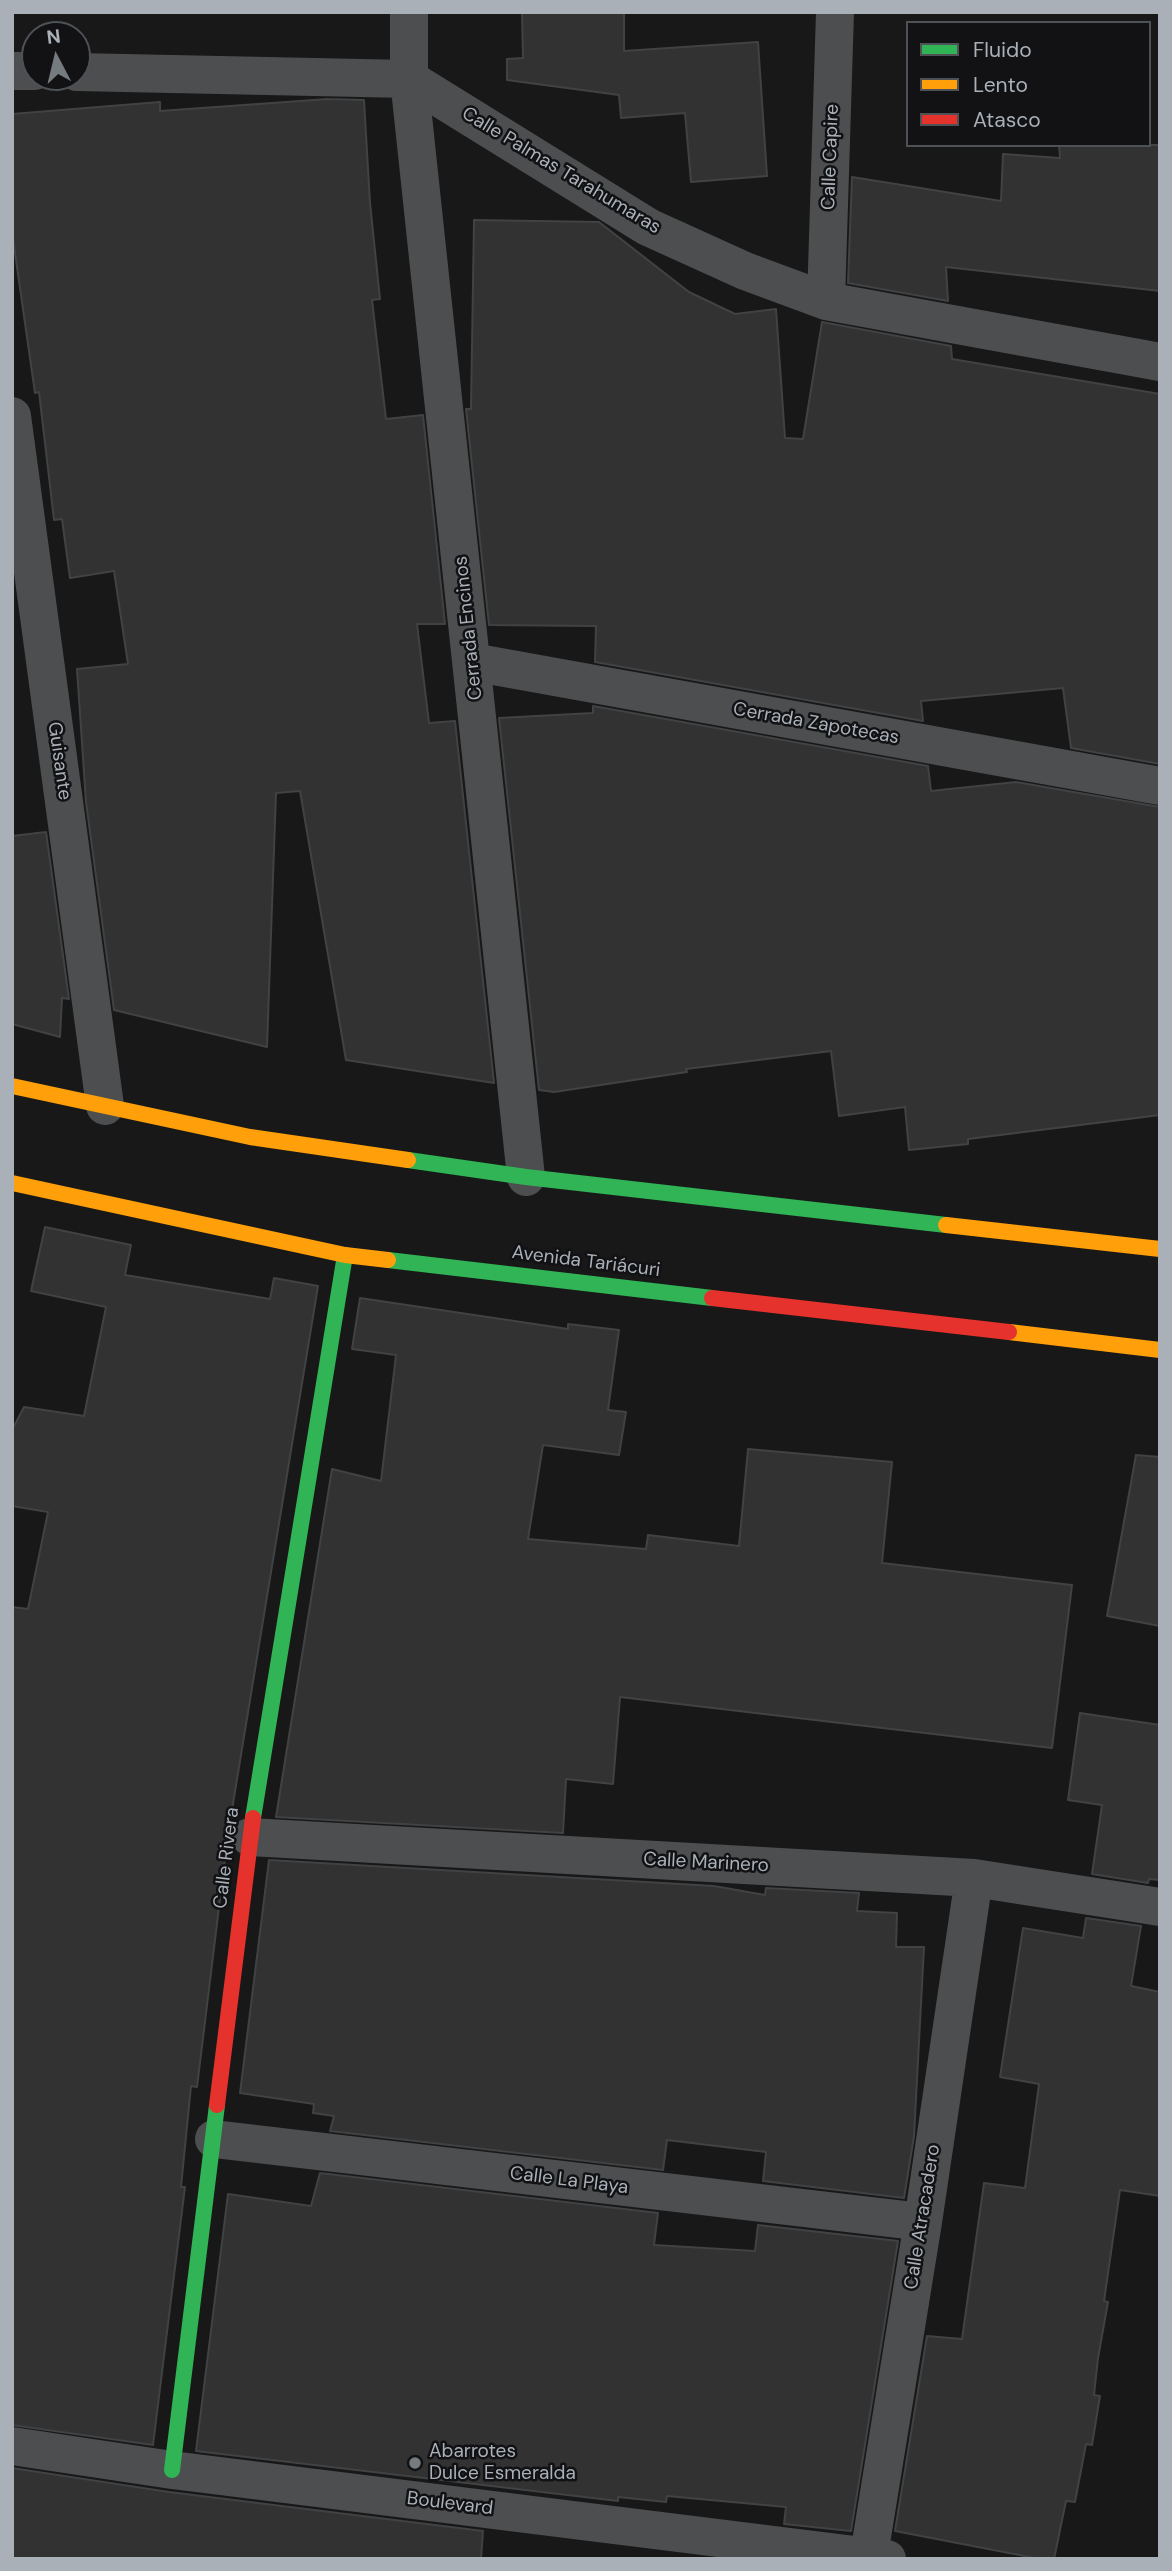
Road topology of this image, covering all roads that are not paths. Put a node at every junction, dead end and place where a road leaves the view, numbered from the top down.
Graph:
1 (409, 12) edge
2 (835, 12) edge
3 (91, 72) edge
4 (409, 79) junction
5 (826, 301) junction
6 (1160, 362) edge
7 (12, 416) edge
8 (472, 662) junction
9 (1160, 786) edge
10 (12, 1086) edge
11 (105, 1106) junction
12 (526, 1177) junction
13 (14, 1190) edge
14 (1160, 1249) edge
15 (345, 1255) junction
16 (1160, 1350) edge
17 (250, 1837) junction
18 (974, 1878) junction
19 (1160, 1907) edge
20 (214, 2139) junction
21 (923, 2222) junction
22 (12, 2446) edge
23 (172, 2470) junction
24 (878, 2557) edge

1 - 4 street, Cerrada Encinos
2 - 5 street, Calle Capire
3 - 4 street
4 - 5 street, Calle Palmas Tarahumaras
4 - 8 street, Cerrada Encinos
5 - 6 street, Calle Palmas Tarahumaras
7 - 11 street, Guisante
8 - 9 street, Cerrada Zapotecas
8 - 12 street, Cerrada Encinos
10 - 11 street
11 - 12 street
12 - 14 street
13 - 15 street, Avenida Tariácuri
15 - 16 street, Avenida Tariácuri
15 - 17 street, Calle Rivera
17 - 18 street, Calle Marinero
17 - 20 street, Calle Rivera
18 - 19 street, Calle Marinero
18 - 21 street, Calle Atracadero
20 - 21 street, Calle La Playa
20 - 23 street, Calle Rivera
21 - 24 street, Calle Atracadero
22 - 23 street, Boulevard
23 - 24 street, Boulevard

